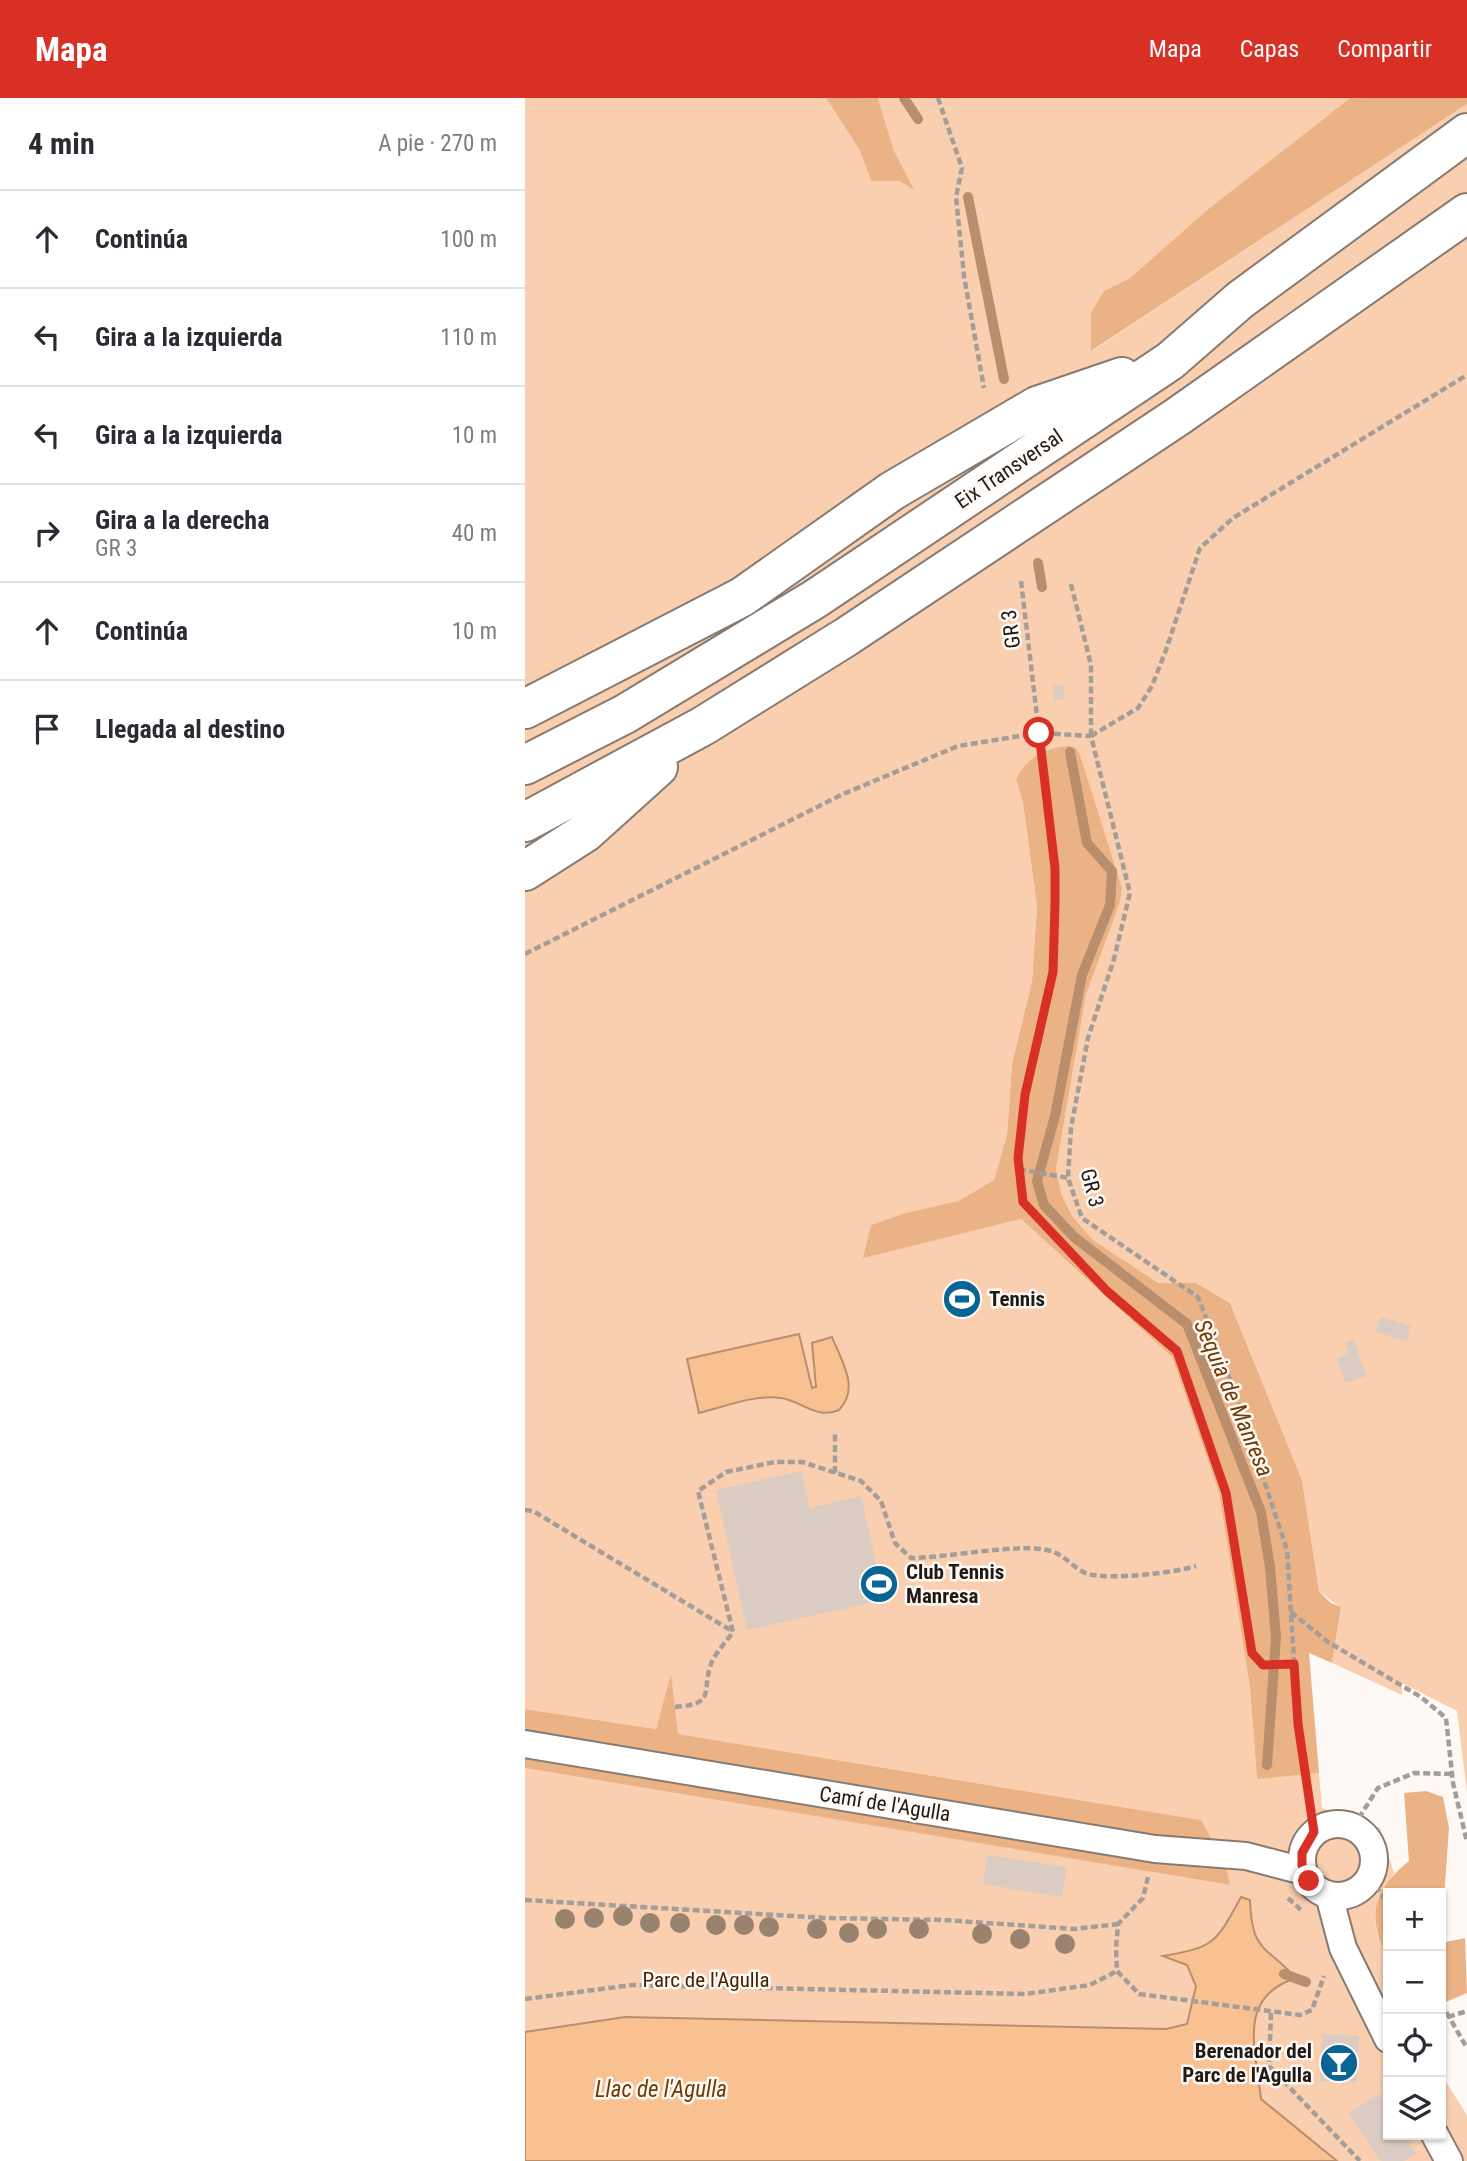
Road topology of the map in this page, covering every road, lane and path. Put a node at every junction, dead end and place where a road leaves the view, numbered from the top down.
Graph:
1 (938, 98) edge
2 (1467, 133) edge
3 (1467, 213) edge
4 (1170, 361) junction
5 (1467, 375) edge
6 (984, 387) dead end
7 (1021, 581) dead end
8 (1071, 584) dead end
9 (525, 709) edge
10 (703, 726) junction
11 (1039, 733) junction
12 (1091, 736) junction
13 (525, 765) edge
14 (525, 821) edge
15 (525, 871) edge
16 (525, 954) edge
17 (1019, 1169) junction
18 (1068, 1178) junction
19 (835, 1432) dead end
20 (835, 1473) junction
21 (525, 1510) edge
22 (1196, 1566) dead end
23 (1291, 1612) junction
24 (733, 1632) junction
25 (1294, 1664) junction
26 (675, 1707) dead end
27 (525, 1744) edge
28 (1452, 1774) junction
29 (1353, 1827) junction
30 (1467, 1842) edge
31 (1307, 1850) junction
32 (1150, 1871) dead end
33 (1350, 1888) junction
34 (525, 1900) edge
35 (1383, 1902) edge
36 (1118, 1924) junction
37 (1327, 1969) dead end
38 (1117, 1971) junction
39 (525, 1999) edge
40 (1467, 2011) edge
41 (1271, 2013) junction
42 (1446, 2013) edge
43 (1448, 2017) junction
44 (1383, 2029) edge
45 (1467, 2048) edge
46 (1438, 2140) edge
47 (1360, 2161) edge
48 (1449, 2161) edge

1 - 6 path
2 - 4 highway, Eix Transversal
3 - 10 highway
4 - 9 highway
4 - 13 highway, Eix Transversal
5 - 12 path
7 - 11 path, GR 3
8 - 12 path, GR 3
10 - 14 highway
10 - 15 highway
11 - 12 path
11 - 16 path
11 - 17 path, GR 3
12 - 18 path, GR 3
17 - 18 path
17 - 25 path, GR 3
18 - 23 path, GR 3
19 - 20 path
20 - 22 path
20 - 24 path
21 - 24 path
23 - 25 path, GR 3
23 - 28 path
24 - 26 path
25 - 31 path, GR 3
27 - 31 street, Camí de l'Agulla
28 - 29 path
28 - 30 path
29 - 31 street
29 - 33 street
31 - 33 street
32 - 36 path
33 - 35 path
33 - 44 street
34 - 36 path
36 - 38 path
37 - 41 path
38 - 39 path
38 - 41 path
40 - 43 path
41 - 47 path
42 - 43 path
43 - 45 path
46 - 48 street

